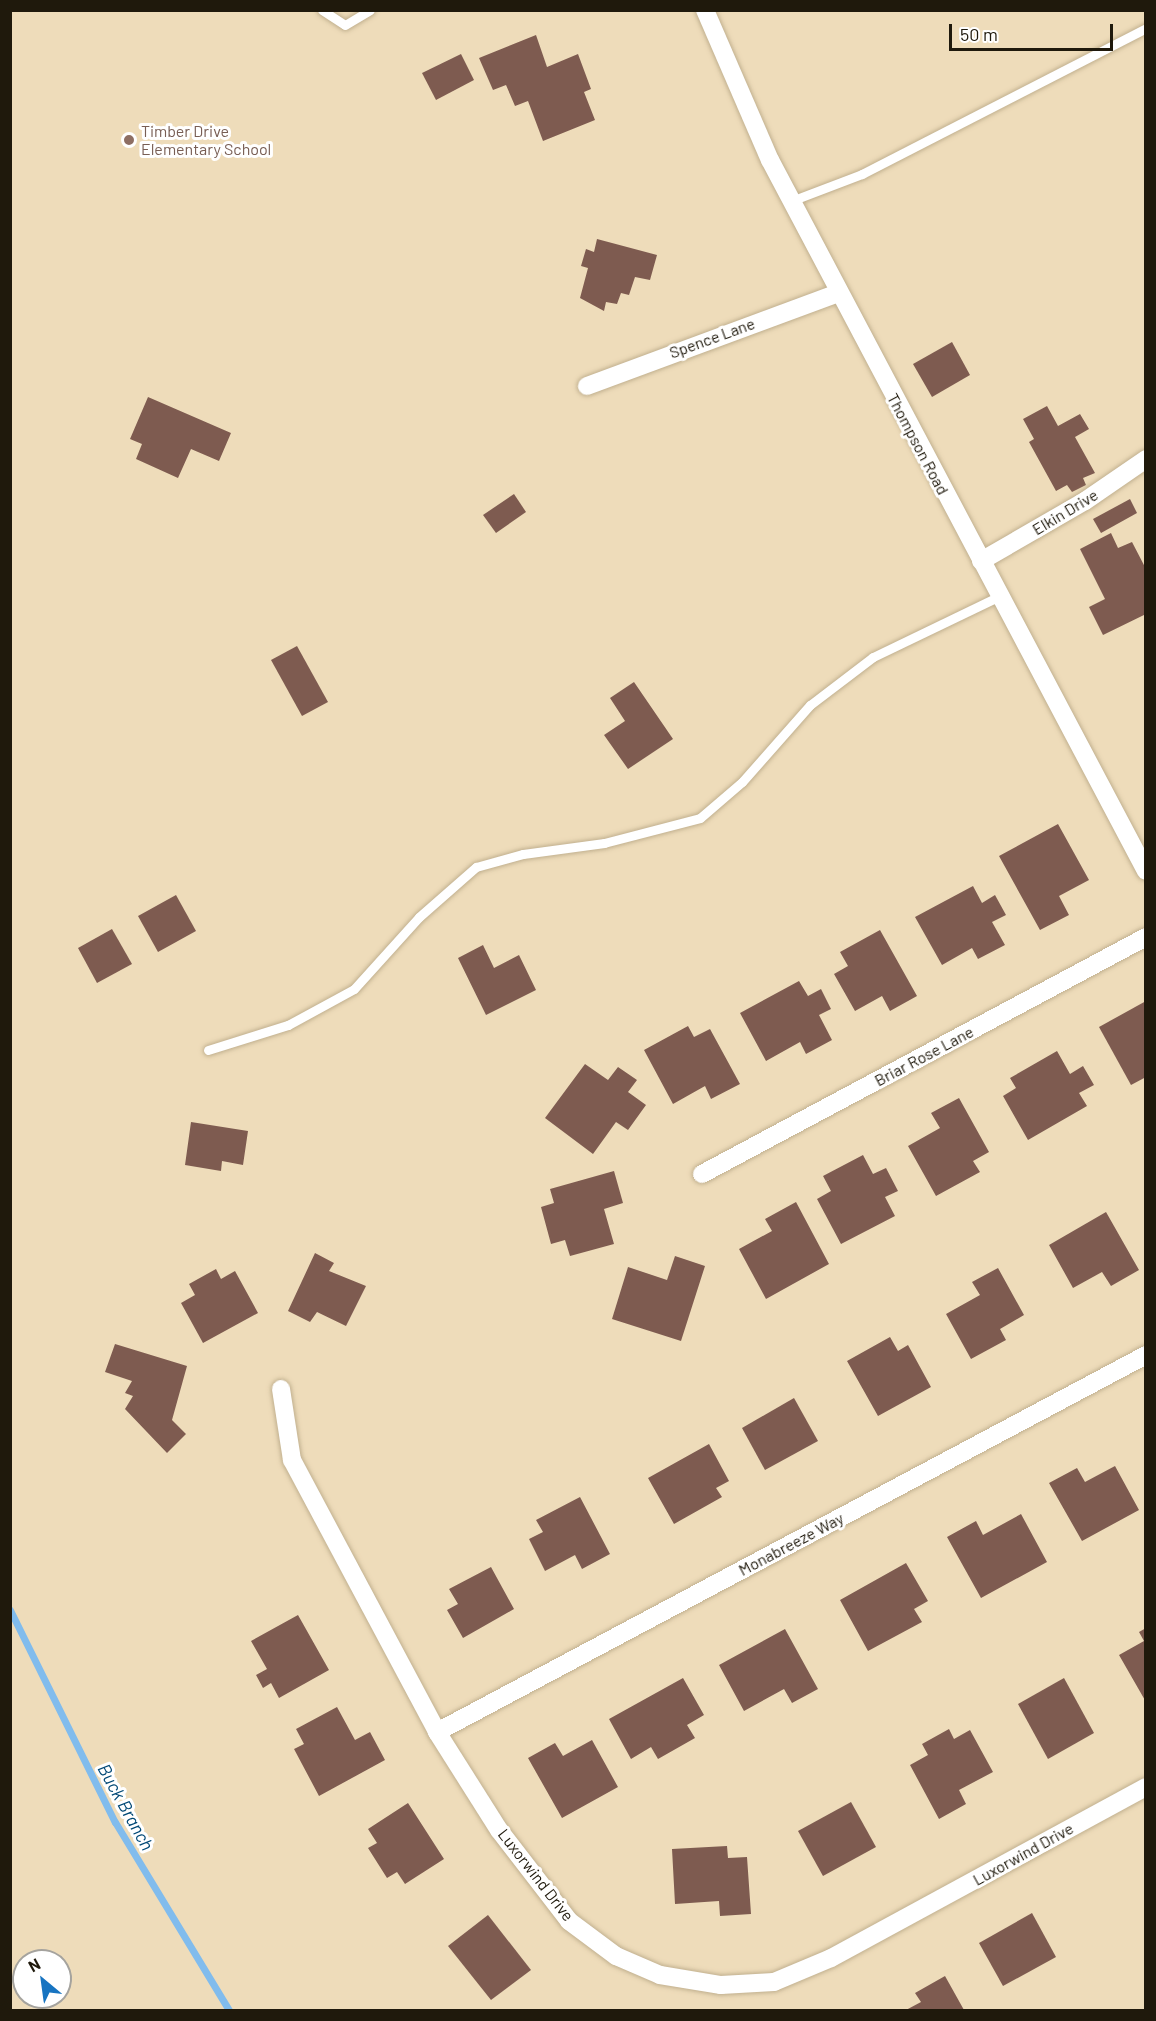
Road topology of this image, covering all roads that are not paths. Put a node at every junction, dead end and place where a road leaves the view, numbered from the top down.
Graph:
1 (322, 10) edge
2 (370, 10) edge
3 (705, 10) edge
4 (1146, 28) edge
5 (791, 201) junction
6 (839, 293) junction
7 (587, 387) dead end
8 (1146, 459) edge
9 (981, 561) junction
10 (1000, 596) junction
11 (1146, 871) edge
12 (1146, 937) edge
13 (208, 1050) dead end
14 (702, 1174) dead end
15 (1146, 1355) edge
16 (280, 1389) dead end
17 (437, 1732) junction
18 (1146, 1787) edge

1 - 2 lane
3 - 5 street, Thompson Road
4 - 5 lane
5 - 6 street, Thompson Road
6 - 7 street, Spence Lane
6 - 9 street, Thompson Road
8 - 9 street, Elkin Drive
9 - 10 street, Thompson Road
10 - 11 street, Thompson Road
10 - 13 lane
12 - 14 street, Briar Rose Lane
15 - 17 street, Monabreeze Way
16 - 17 street, Luxorwind Drive
17 - 18 street, Luxorwind Drive

